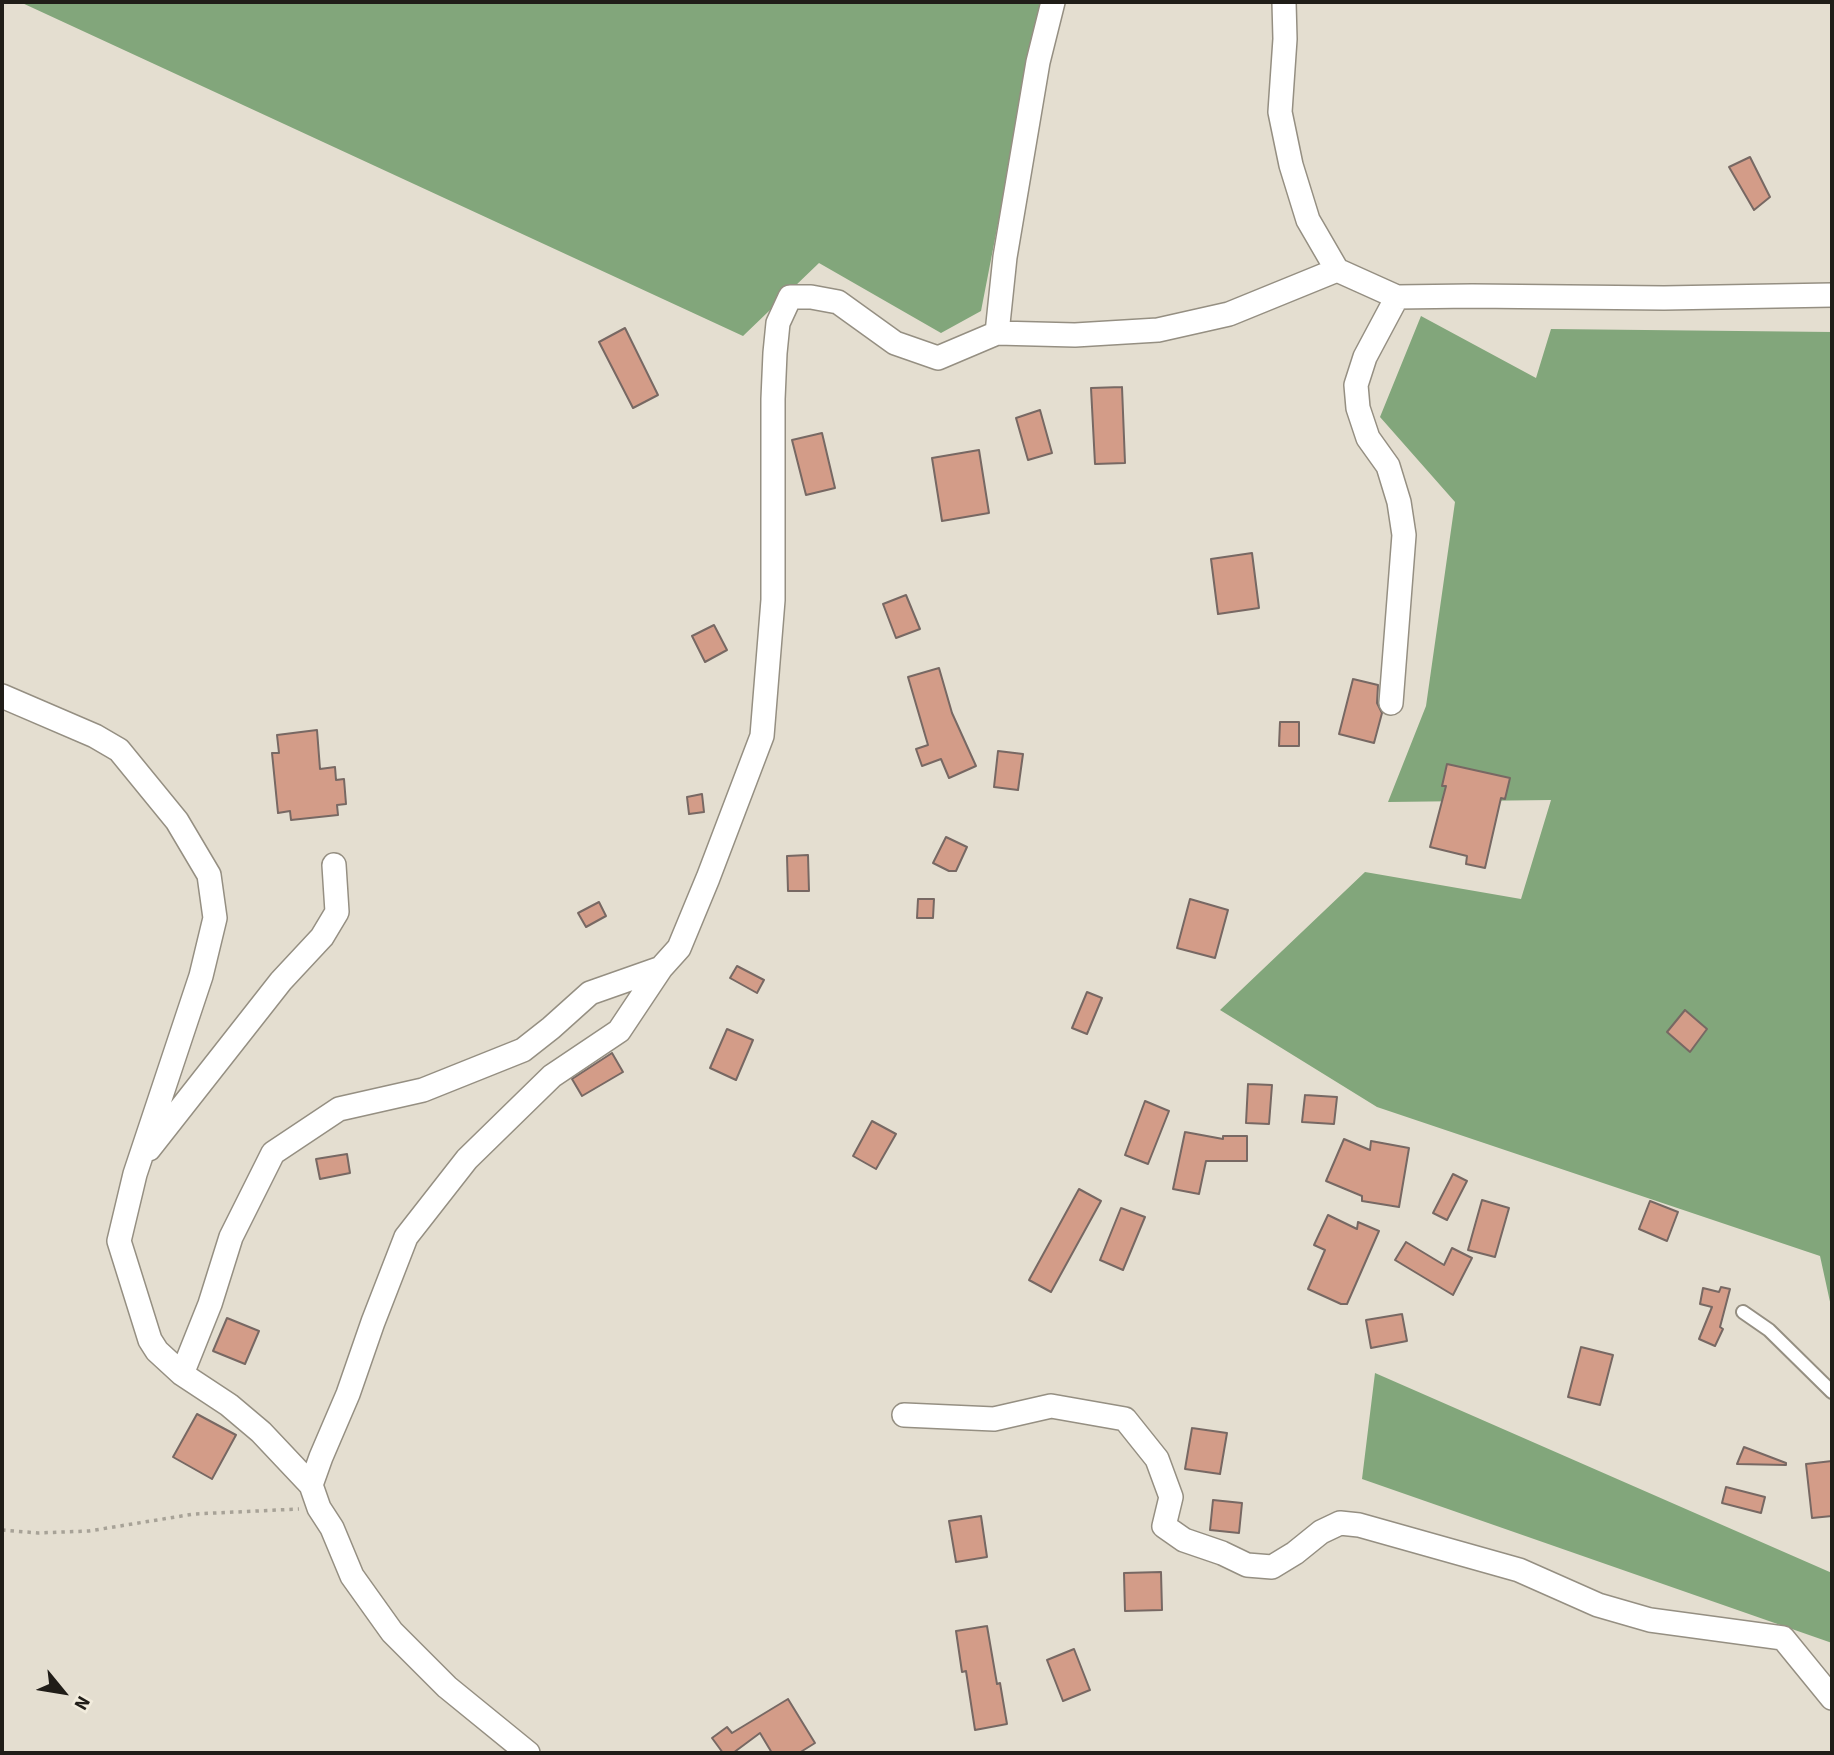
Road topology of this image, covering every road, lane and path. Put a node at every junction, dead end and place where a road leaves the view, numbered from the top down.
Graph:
1 (1053, 2) edge
2 (1284, 2) edge
3 (1337, 270) junction
4 (1832, 295) edge
5 (1397, 298) junction
6 (997, 333) junction
7 (2, 696) edge
8 (1391, 703) dead end
9 (334, 865) dead end
10 (661, 968) junction
11 (140, 1161) junction
12 (1743, 1312) dead end
13 (182, 1374) junction
14 (1832, 1392) edge
15 (904, 1416) dead end
16 (311, 1485) junction
17 (319, 1508) junction
18 (2, 1530) edge
19 (1832, 1698) edge
20 (528, 1753) edge

1 - 6 street
2 - 3 street
3 - 5 street
3 - 6 street
4 - 5 street
5 - 8 street
6 - 10 street
7 - 11 street
9 - 11 street
10 - 13 street
10 - 16 street
11 - 13 street
12 - 14 lane
13 - 16 street
15 - 19 street
16 - 17 street
17 - 18 path
17 - 20 street

